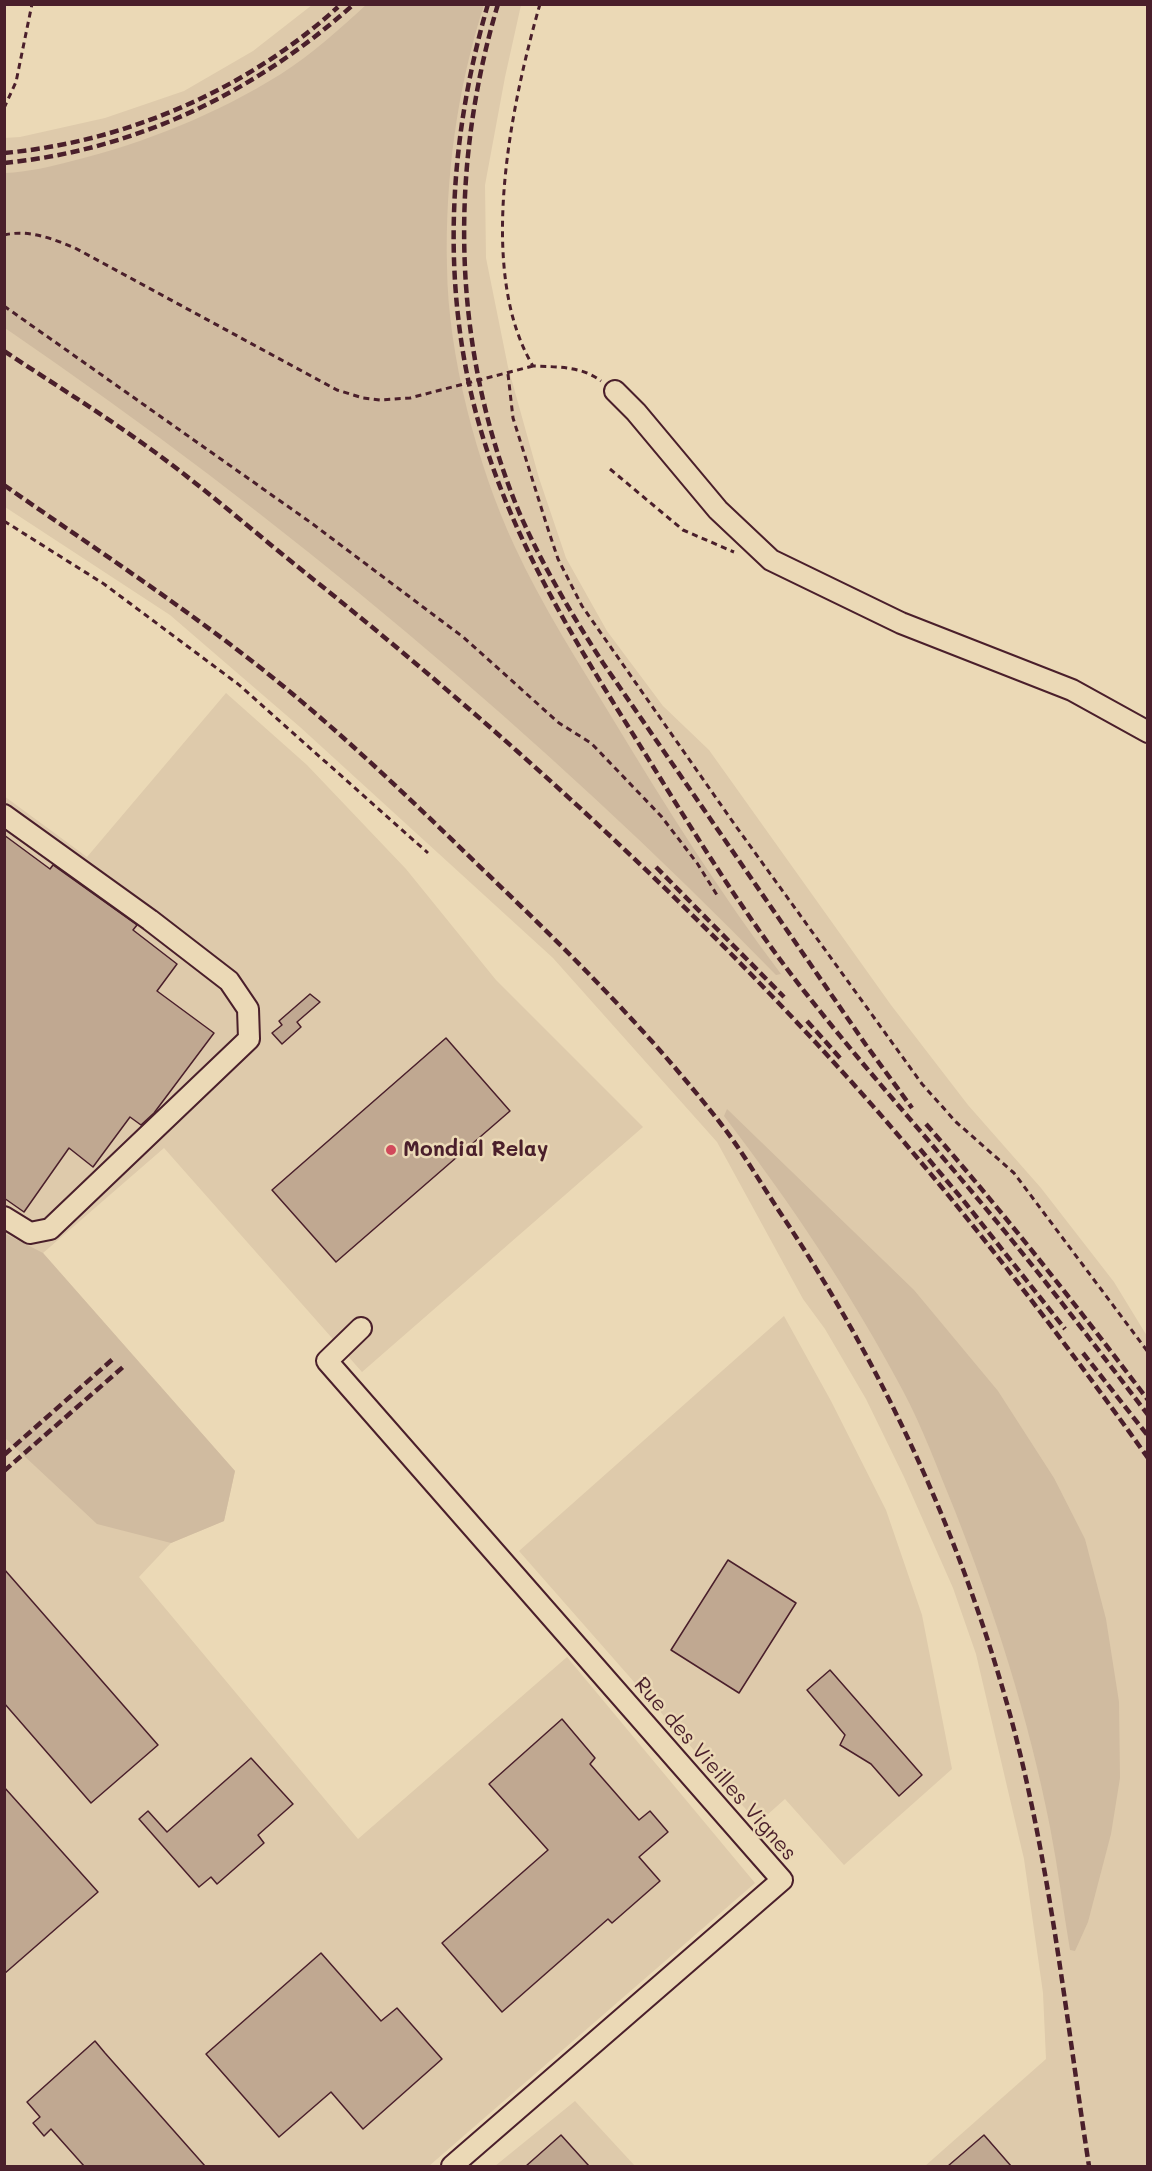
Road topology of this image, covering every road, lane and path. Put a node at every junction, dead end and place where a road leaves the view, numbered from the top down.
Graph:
1 (32, 4) edge
2 (540, 4) edge
3 (4, 108) edge
4 (4, 235) edge
5 (4, 306) edge
6 (533, 366) junction
7 (508, 374) junction
8 (615, 391) joint
9 (610, 469) dead end
10 (4, 521) edge
11 (738, 553) dead end
12 (1148, 732) edge
13 (4, 815) edge
14 (429, 852) dead end
15 (717, 895) dead end
16 (4, 1217) edge
17 (362, 1328) dead end
18 (1148, 1352) edge
19 (452, 2166) edge

1 - 3 path
2 - 6 path
4 - 7 path
5 - 15 path
6 - 7 path
6 - 8 path
7 - 18 path
8 - 12 street
9 - 11 path
10 - 14 path
13 - 16 street
17 - 19 street, Rue des Vieilles Vignes

